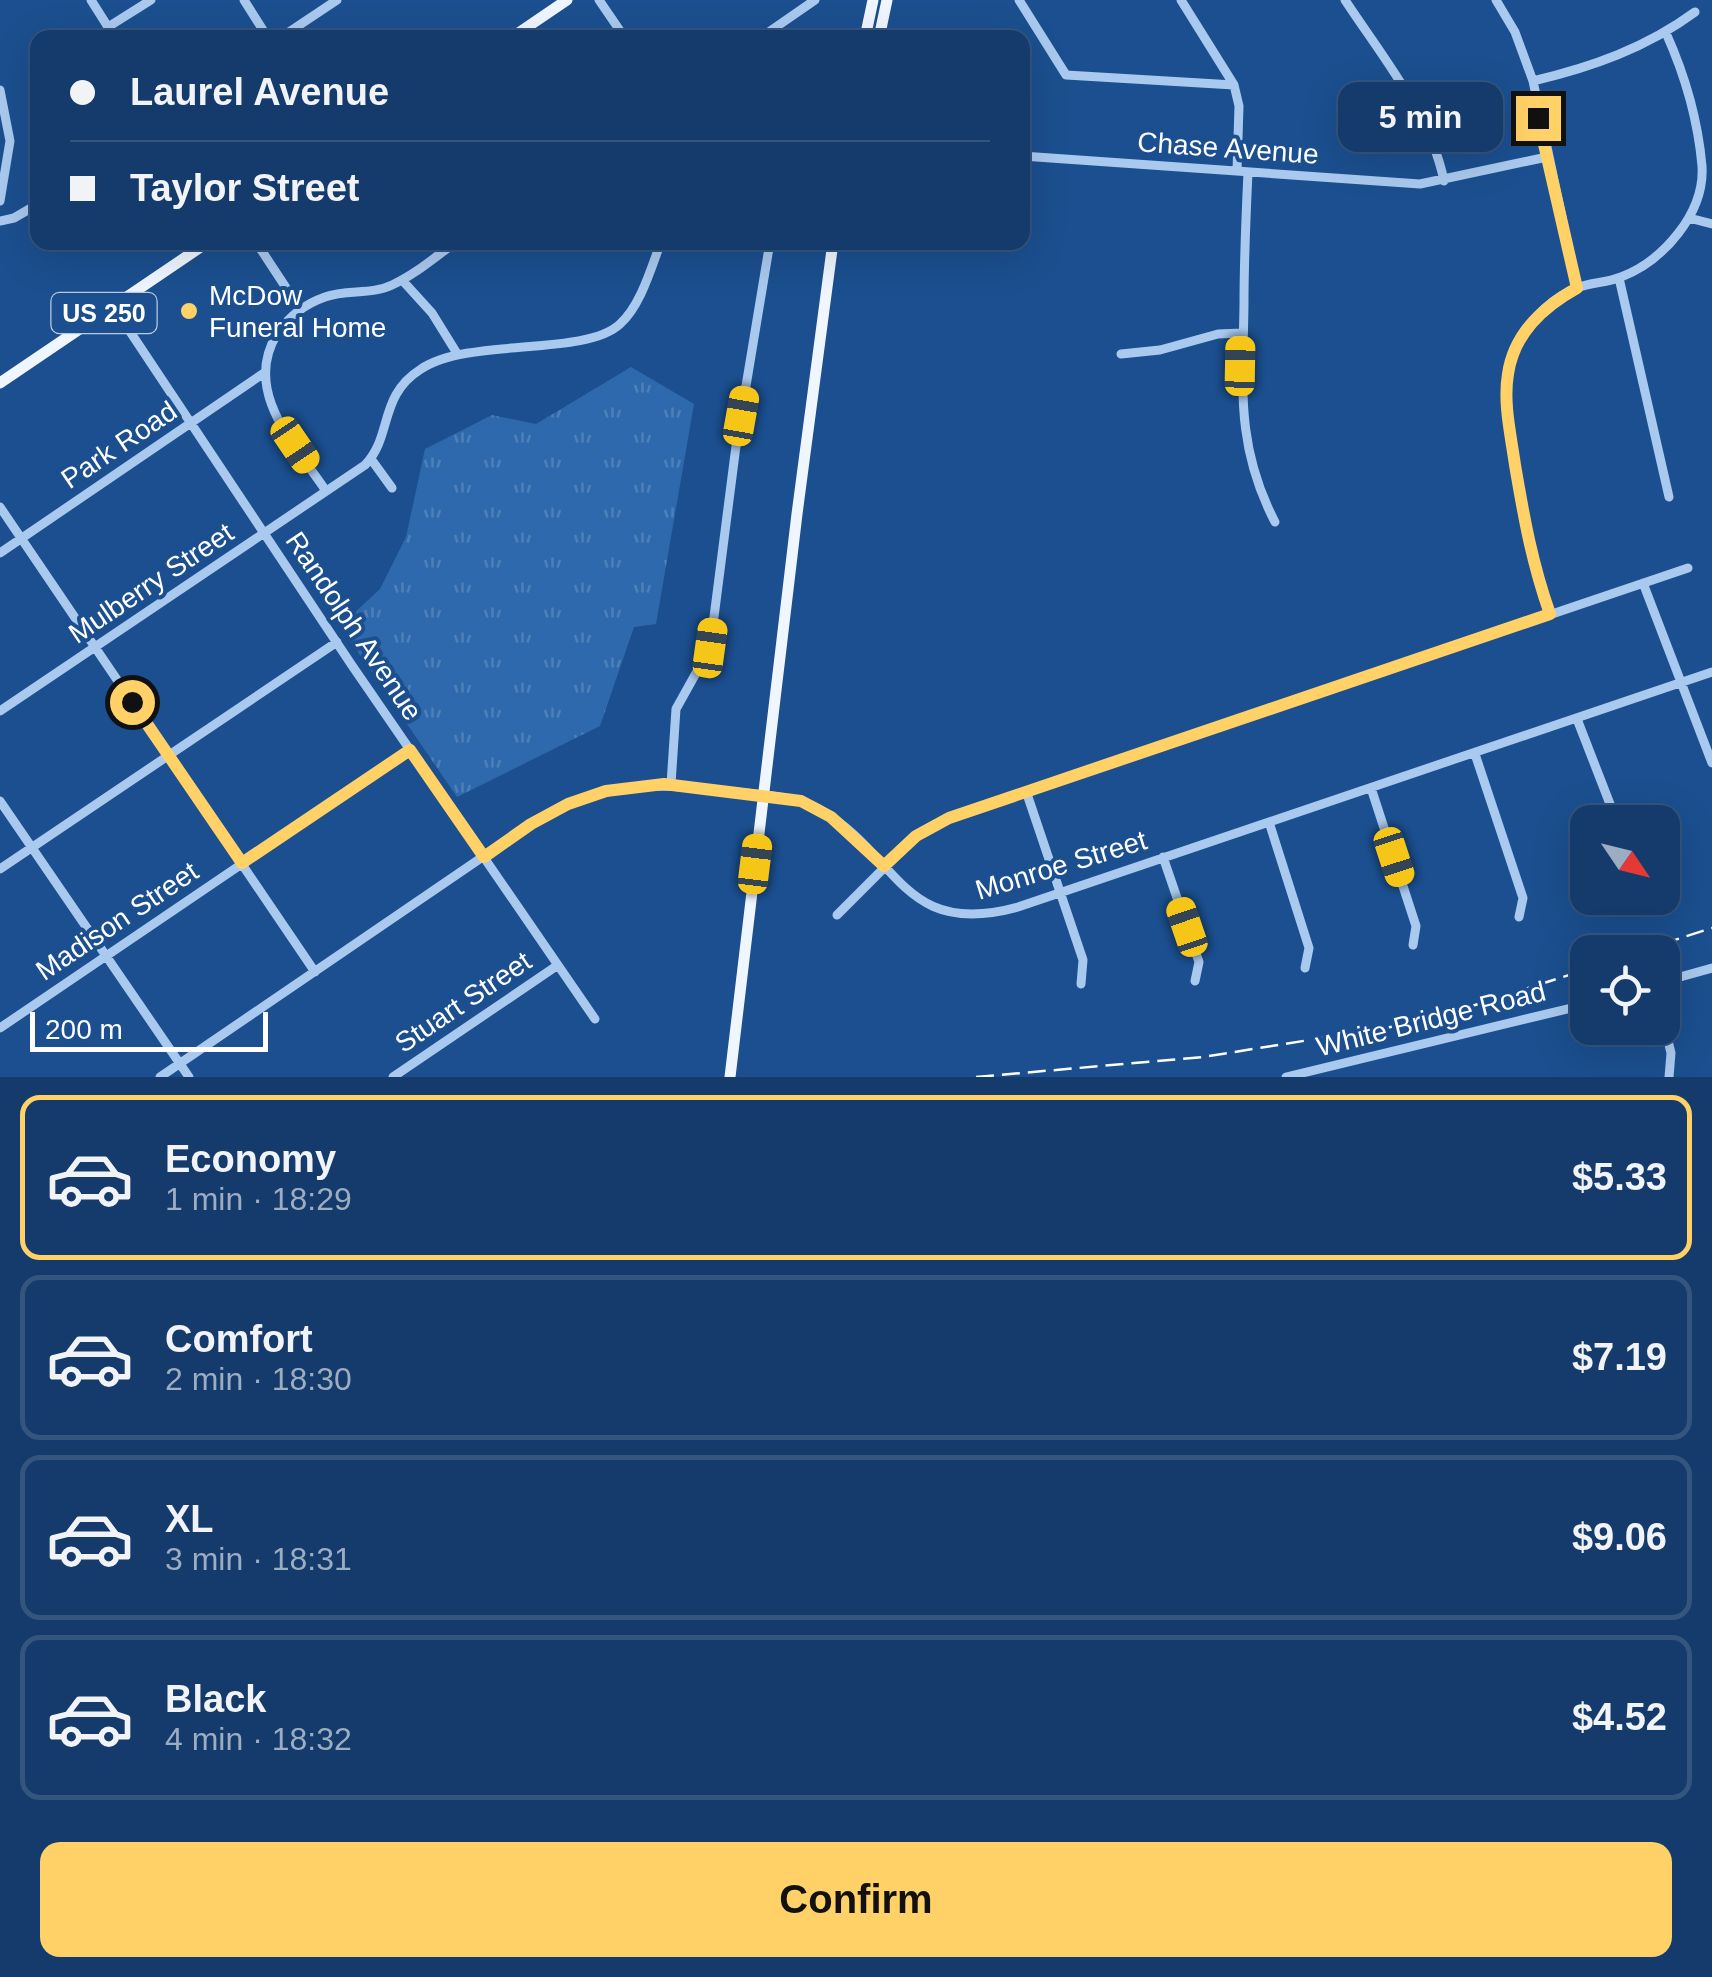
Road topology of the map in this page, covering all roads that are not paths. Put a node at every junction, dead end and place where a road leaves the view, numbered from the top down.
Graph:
1 (91, 0) edge
2 (151, 0) edge
3 (244, 0) edge
4 (336, 0) edge
5 (567, 0) edge
6 (599, 0) edge
7 (814, 0) edge
8 (872, 0) edge
9 (887, 0) edge
10 (1020, 0) edge
11 (1181, 0) edge
12 (1345, 0) edge
13 (1496, 0) edge
14 (1695, 12) dead end
15 (108, 27) junction
16 (110, 30) edge
17 (263, 30) edge
18 (292, 30) edge
19 (522, 30) edge
20 (620, 30) edge
21 (771, 30) edge
22 (866, 30) edge
23 (881, 30) edge
24 (1666, 33) junction
25 (1533, 81) junction
26 (1234, 85) junction
27 (0, 90) edge
28 (1030, 157) edge
29 (1547, 157) junction
30 (1243, 171) junction
31 (1444, 180) junction
32 (0, 201) edge
33 (30, 209) edge
34 (1689, 218) junction
35 (0, 222) edge
36 (1712, 224) edge
37 (196, 250) edge
38 (261, 250) edge
39 (445, 250) edge
40 (658, 250) edge
41 (769, 250) edge
42 (833, 250) edge
43 (1619, 278) junction
44 (402, 280) junction
45 (1577, 288) junction
46 (114, 306) junction
47 (300, 310) junction
48 (1242, 333) junction
49 (1121, 354) dead end
50 (458, 355) junction
51 (264, 373) junction
52 (0, 383) edge
53 (191, 424) junction
54 (371, 459) junction
55 (392, 488) dead end
56 (326, 491) junction
57 (1669, 497) dead end
58 (0, 507) edge
59 (1275, 522) dead end
60 (264, 533) junction
61 (21, 539) junction
62 (0, 553) edge
63 (1688, 568) dead end
64 (1642, 583) junction
65 (1550, 614) junction
66 (337, 642) junction
67 (94, 648) junction
68 (1712, 672) edge
69 (1680, 684) junction
70 (0, 711) edge
71 (1578, 718) junction
72 (410, 750) junction
73 (1474, 754) junction
74 (168, 756) junction
75 (1712, 763) edge
76 (671, 784) junction
77 (1371, 788) junction
78 (1026, 791) junction
79 (764, 795) junction
80 (0, 801) edge
81 (1611, 805) edge
82 (1270, 822) junction
83 (32, 848) junction
84 (484, 857) junction
85 (1163, 858) junction
86 (242, 863) junction
87 (884, 866) junction
88 (0, 870) edge
89 (1060, 893) junction
90 (837, 914) dead end
91 (1519, 917) dead end
92 (1413, 945) dead end
93 (106, 955) junction
94 (558, 965) junction
95 (1306, 968) dead end
96 (1712, 968) edge
97 (315, 972) junction
98 (1680, 977) edge
99 (1195, 981) dead end
100 (1081, 984) dead end
101 (1570, 1008) edge
102 (595, 1019) dead end
103 (0, 1028) edge
104 (1669, 1045) edge
105 (179, 1064) junction
106 (730, 1075) edge
107 (160, 1077) edge
108 (189, 1077) edge
109 (392, 1077) edge
110 (1286, 1077) edge
111 (1669, 1077) edge

1 - 15 street
2 - 15 street
3 - 17 street
4 - 18 street
5 - 19 main road
6 - 20 street
7 - 21 street
8 - 22 main road
9 - 23 main road
10 - 26 street
11 - 26 street
12 - 31 street
13 - 25 street
14 - 24 street
15 - 16 street
24 - 25 street
24 - 34 street
25 - 29 street
26 - 30 street
27 - 32 street
28 - 30 street, Chase Avenue
29 - 31 street, Chase Avenue
29 - 45 street
30 - 31 street, Chase Avenue
30 - 48 street
33 - 35 street
34 - 36 street
34 - 43 street
37 - 46 main road, US 250
38 - 47 street
39 - 44 street
40 - 50 street
41 - 76 street
42 - 79 main road
43 - 45 street
43 - 57 street
44 - 47 street
44 - 50 street
45 - 65 street
46 - 52 main road, US 250
46 - 53 street, Randolph Avenue
47 - 51 street
48 - 49 street
48 - 59 street
50 - 54 street
51 - 53 street, Park Road
51 - 56 street
53 - 60 street, Randolph Avenue
53 - 61 street, Park Road
54 - 55 street
54 - 56 street, Mulberry Street
56 - 60 street, Mulberry Street
58 - 61 street
60 - 66 street, Randolph Avenue
60 - 67 street, Mulberry Street
61 - 62 street, Park Road
61 - 67 street
63 - 64 street
64 - 65 street
64 - 69 street
65 - 78 street
66 - 72 street, Randolph Avenue
66 - 74 street
67 - 70 street, Mulberry Street
67 - 74 street
68 - 69 street, Monroe Street
69 - 71 street, Monroe Street
69 - 75 street
71 - 73 street, Monroe Street
71 - 81 street
72 - 84 street, Randolph Avenue
72 - 86 street, Madison Street
73 - 77 street, Monroe Street
73 - 91 street
74 - 83 street
74 - 86 street
76 - 79 street, Monroe Street
76 - 84 street, Monroe Street
77 - 82 street, Monroe Street
77 - 92 street
78 - 87 street
78 - 89 street
79 - 87 street, Monroe Street
79 - 106 main road
80 - 83 street
82 - 85 street, Monroe Street
82 - 95 street
83 - 88 street
83 - 93 street
84 - 94 street, Randolph Avenue
84 - 97 street, Monroe Street
85 - 89 street, Monroe Street
85 - 99 street
86 - 93 street, Madison Street
86 - 97 street
87 - 89 street, Monroe Street
87 - 90 street
89 - 100 street
93 - 103 street, Madison Street
93 - 105 street
94 - 102 street, Randolph Avenue
94 - 109 street, Stuart Street
96 - 98 street
97 - 105 street, Monroe Street
101 - 110 street, White Bridge Road
104 - 111 street
105 - 107 street, Monroe Street
105 - 108 street

